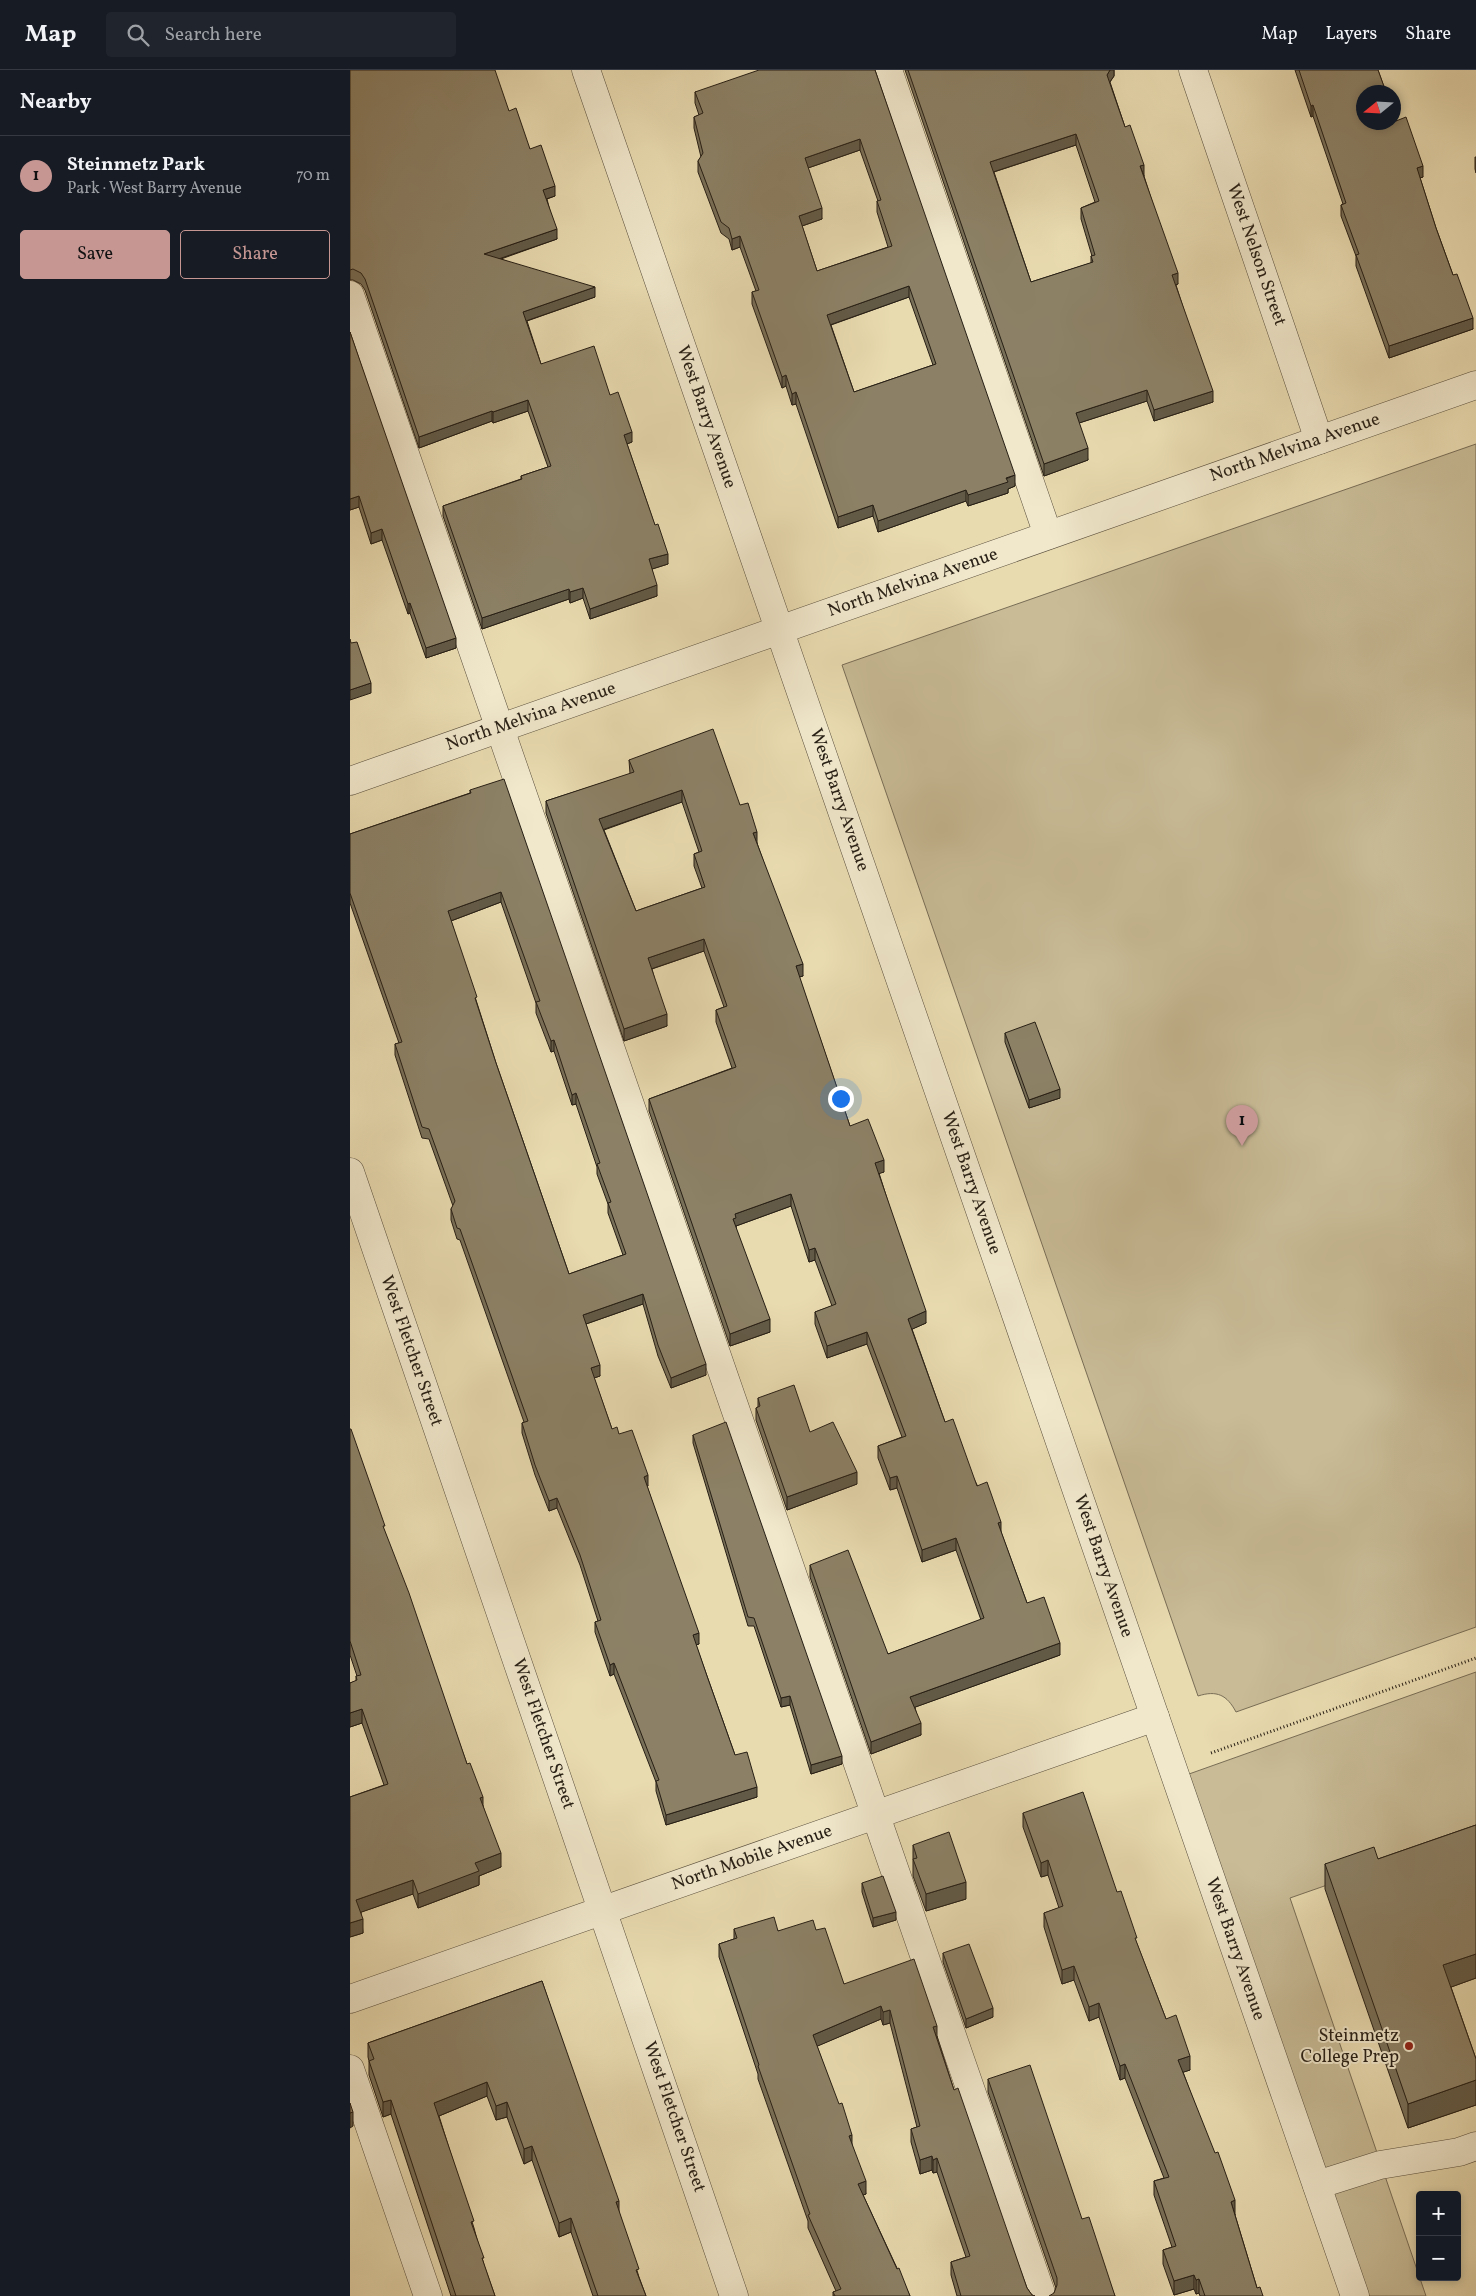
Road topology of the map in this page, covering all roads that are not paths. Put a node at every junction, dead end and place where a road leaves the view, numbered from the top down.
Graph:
1 (586, 70) edge
2 (888, 70) edge
3 (1194, 70) edge
4 (350, 295) edge
5 (1476, 385) edge
6 (1320, 440) junction
7 (1048, 535) junction
8 (780, 630) junction
9 (500, 728) junction
10 (350, 781) edge
11 (350, 1172) edge
12 (1155, 1717) junction
13 (876, 1815) junction
14 (604, 1910) junction
15 (350, 1999) edge
16 (350, 2070) edge
17 (1476, 2146) edge
18 (1317, 2185) junction
19 (428, 2296) edge
20 (734, 2296) edge
21 (1042, 2296) edge
22 (1355, 2296) edge

1 - 8 street, West Barry Avenue
2 - 7 street
3 - 6 street, West Nelson Street
4 - 9 street
5 - 6 street, North Melvina Avenue
6 - 7 street, North Melvina Avenue
7 - 8 street, North Melvina Avenue
8 - 9 street, North Melvina Avenue
8 - 12 street, West Barry Avenue
9 - 10 street, North Melvina Avenue
9 - 13 street
11 - 14 street, West Fletcher Street
12 - 13 street, North Mobile Avenue
12 - 18 street, West Barry Avenue
13 - 14 street, North Mobile Avenue
13 - 21 street
14 - 15 street, North Mobile Avenue
14 - 20 street, West Fletcher Street
16 - 19 street
17 - 18 street
18 - 22 street, West Barry Avenue

